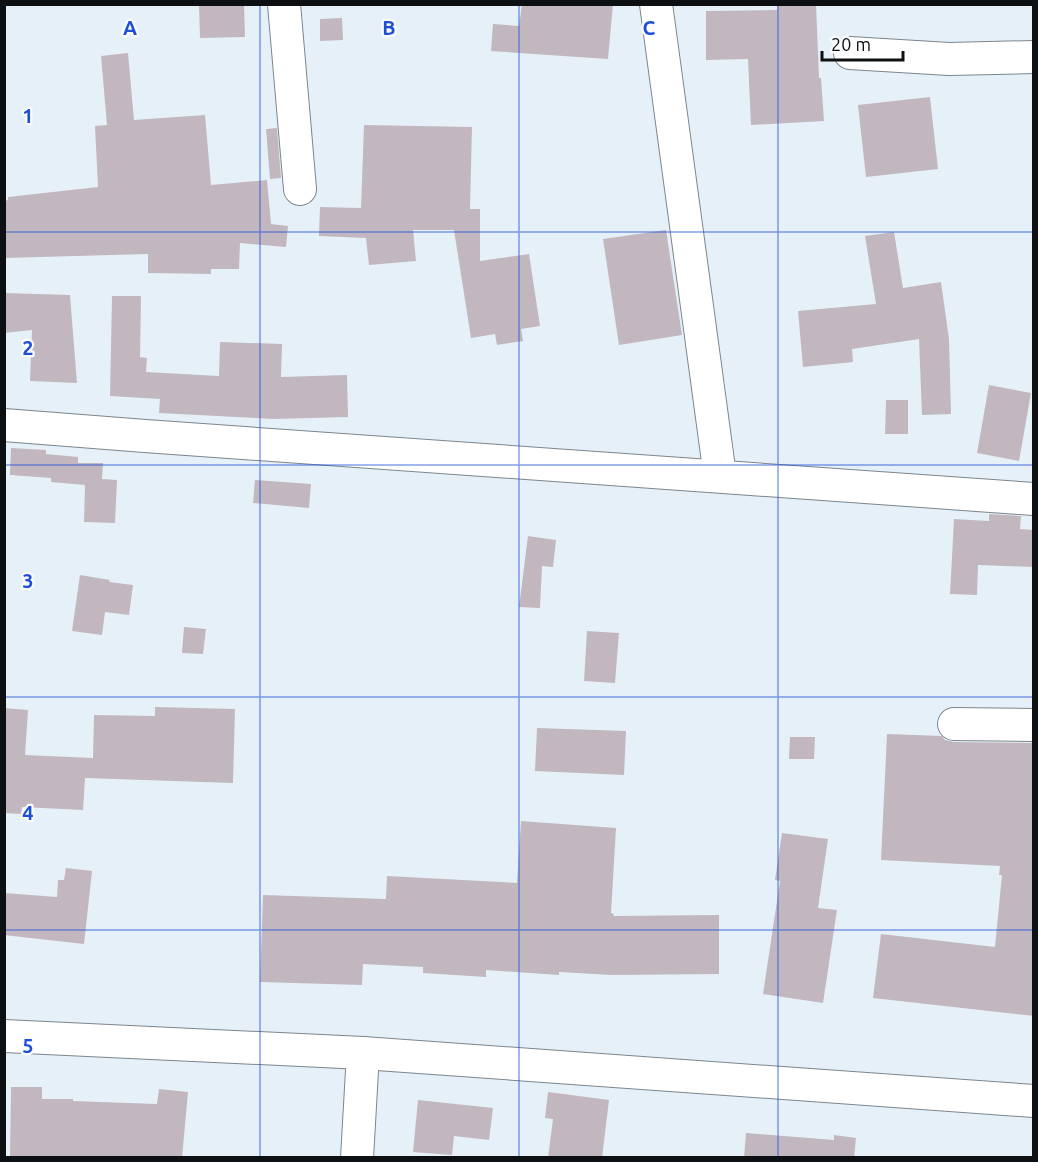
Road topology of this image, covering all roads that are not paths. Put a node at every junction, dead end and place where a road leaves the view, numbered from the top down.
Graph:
1 (284, 4) edge
2 (656, 4) edge
3 (850, 53) dead end
4 (1034, 57) edge
5 (300, 189) dead end
6 (4, 425) edge
7 (720, 476) junction
8 (1034, 499) edge
9 (954, 724) dead end
10 (1034, 725) edge
11 (4, 1036) edge
12 (363, 1053) junction
13 (1034, 1101) edge
14 (357, 1158) edge

1 - 5 street
2 - 7 street
3 - 4 street
6 - 7 street
7 - 8 street
9 - 10 street
11 - 12 street
12 - 13 street
12 - 14 street

